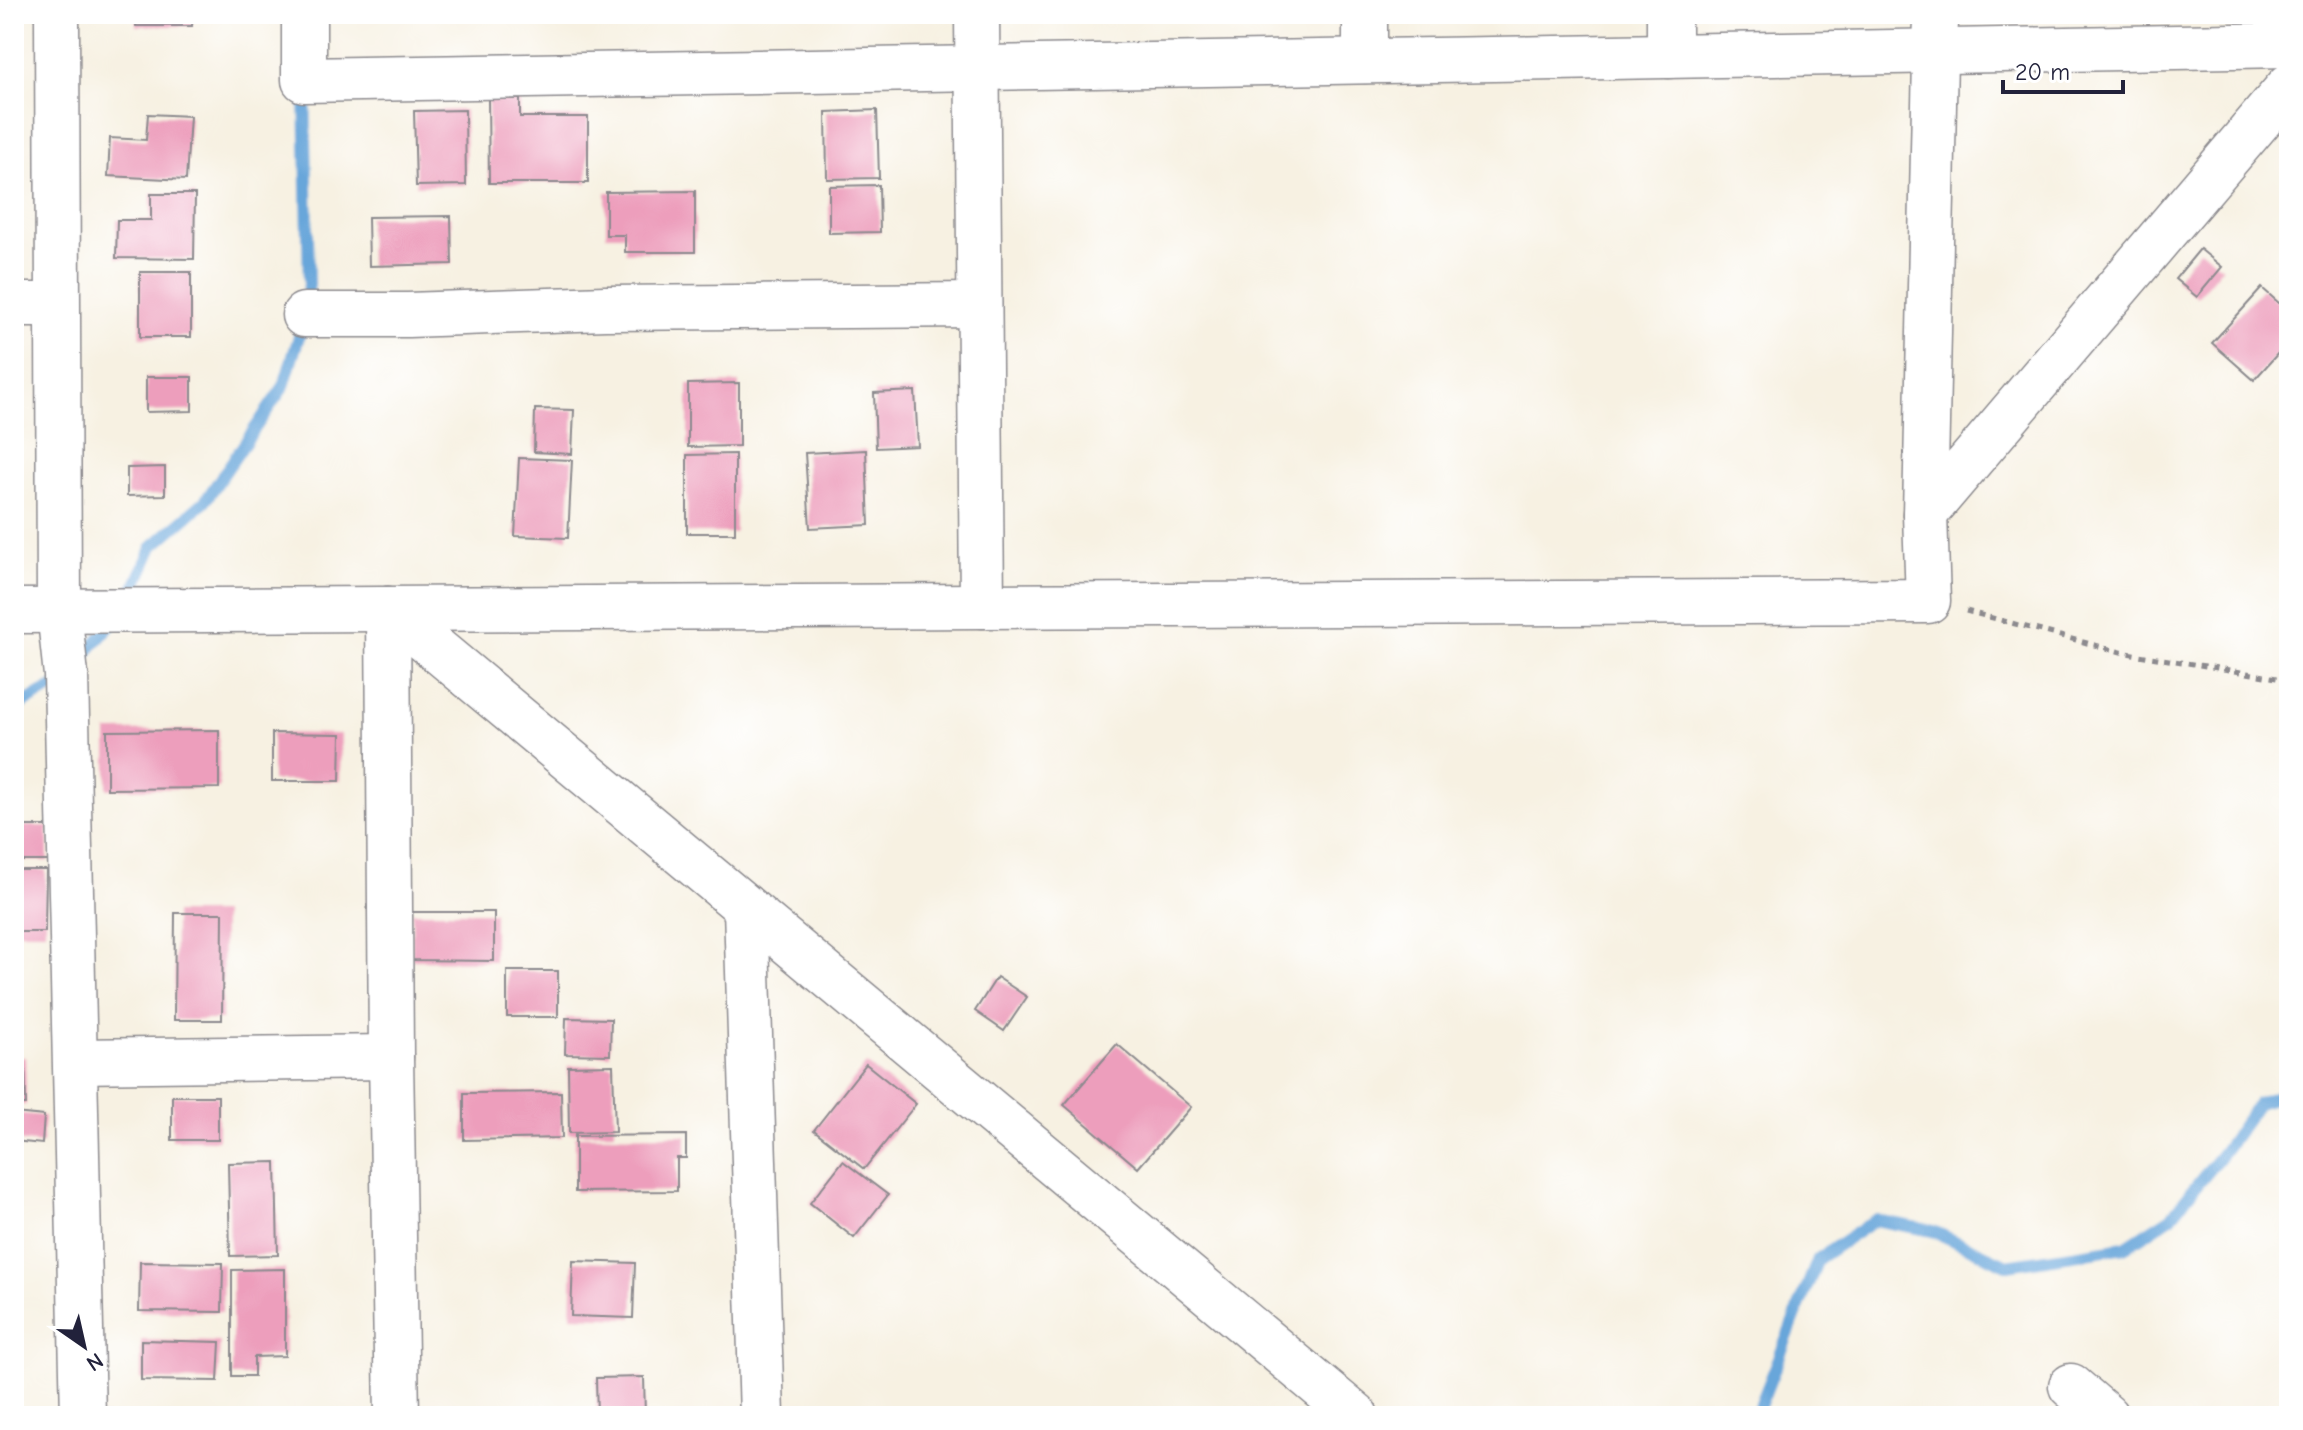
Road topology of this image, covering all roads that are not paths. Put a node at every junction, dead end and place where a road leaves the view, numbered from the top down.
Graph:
1 (57, 14) edge
2 (304, 14) edge
3 (977, 14) edge
4 (1365, 14) edge
5 (1935, 33) edge
6 (1669, 35) edge
7 (2289, 45) edge
8 (1365, 61) junction
9 (977, 68) junction
10 (2289, 86) edge
11 (14, 305) edge
12 (57, 305) junction
13 (979, 305) junction
14 (304, 315) dead end
15 (1925, 514) junction
16 (982, 606) junction
17 (388, 609) junction
18 (14, 611) edge
19 (59, 611) junction
20 (746, 908) junction
21 (391, 1057) junction
22 (76, 1061) junction
23 (2071, 1386) dead end
24 (83, 1416) edge
25 (397, 1416) edge
26 (762, 1416) edge
27 (1356, 1416) edge
28 (2106, 1416) edge

1 - 12 street
2 - 9 street
3 - 9 street
4 - 8 street
5 - 6 street
5 - 7 street
5 - 15 street
6 - 8 street
8 - 9 street
9 - 13 street
10 - 15 street
11 - 12 street
12 - 19 street
13 - 14 street
13 - 16 street
15 - 16 street
16 - 17 street
17 - 19 street
17 - 20 street
17 - 21 street
18 - 19 street
19 - 22 street
20 - 26 street
20 - 27 street
21 - 22 street
21 - 25 street
22 - 24 street
23 - 28 street

